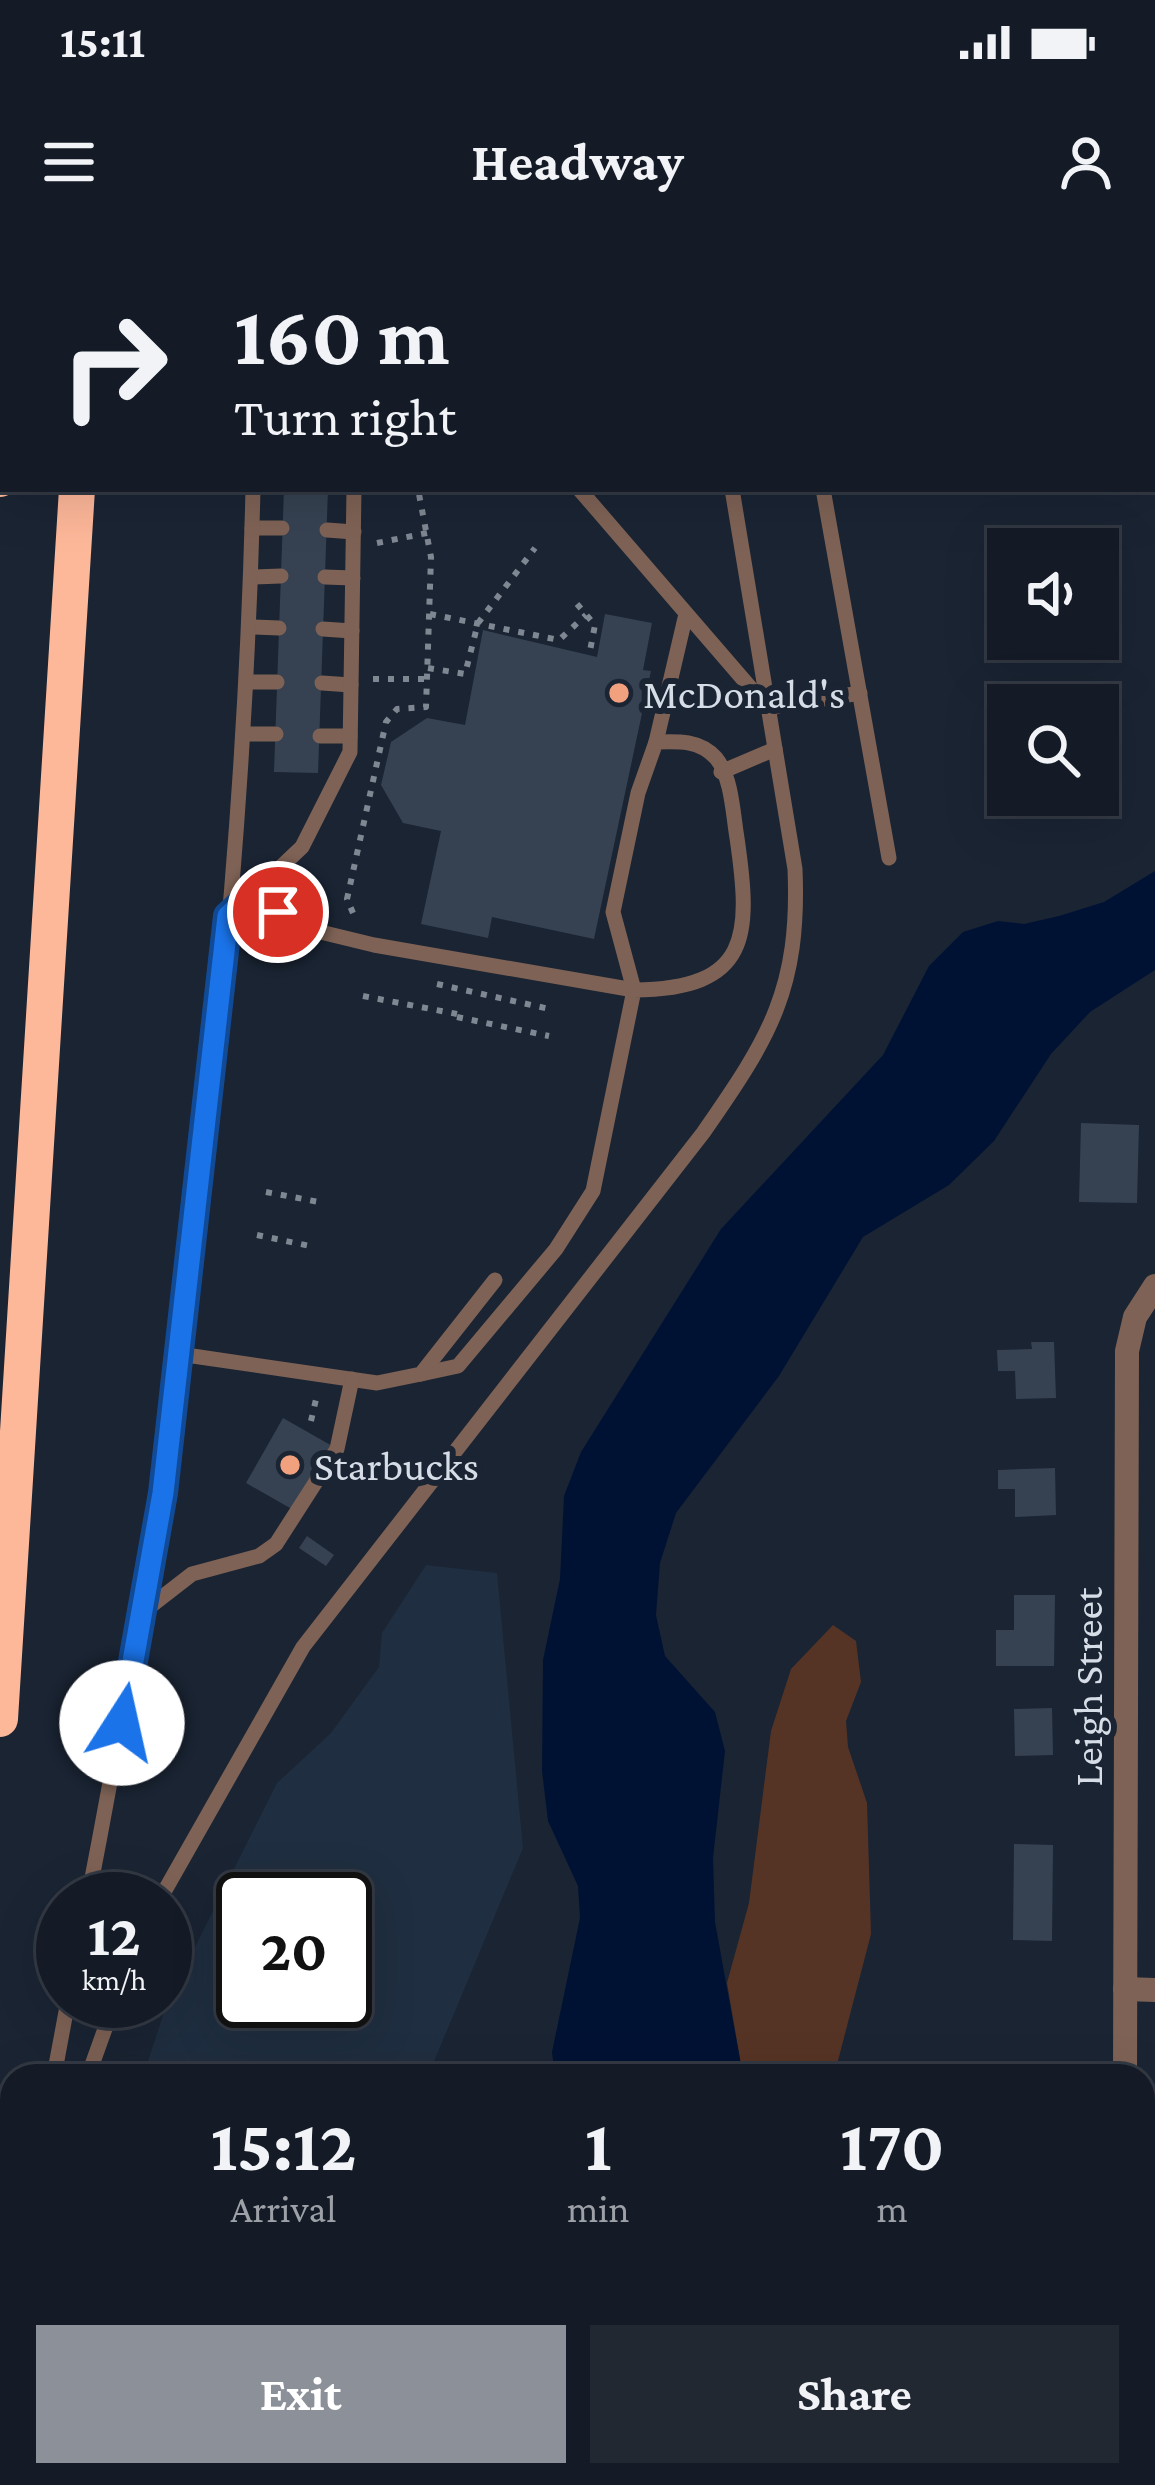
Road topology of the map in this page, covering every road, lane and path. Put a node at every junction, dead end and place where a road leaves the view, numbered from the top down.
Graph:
1 (77, 492) edge
2 (254, 492) edge
3 (354, 492) edge
4 (419, 492) edge
5 (582, 492) edge
6 (732, 492) edge
7 (824, 492) edge
8 (253, 528) junction
9 (282, 528) dead end
10 (326, 530) dead end
11 (427, 533) junction
12 (354, 540) junction
13 (535, 548) dead end
14 (281, 576) dead end
15 (251, 577) junction
16 (325, 577) dead end
17 (353, 578) junction
18 (577, 604) dead end
19 (430, 614) junction
20 (686, 614) junction
21 (586, 615) junction
22 (478, 623) junction
23 (251, 627) junction
24 (279, 628) dead end
25 (323, 629) dead end
26 (352, 631) junction
27 (589, 656) dead end
28 (428, 668) junction
29 (427, 679) junction
30 (247, 682) junction
31 (277, 682) dead end
32 (351, 682) junction
33 (322, 683) dead end
34 (860, 693) junction
35 (768, 708) junction
36 (243, 734) junction
37 (276, 734) dead end
38 (320, 736) dead end
39 (350, 736) junction
40 (656, 742) junction
41 (775, 749) junction
42 (721, 772) junction
43 (889, 858) dead end
44 (250, 896) junction
45 (228, 916) junction
46 (358, 918) dead end
47 (423, 981) dead end
48 (634, 990) junction
49 (363, 996) dead end
50 (554, 1010) dead end
51 (549, 1036) dead end
52 (266, 1192) dead end
53 (319, 1202) dead end
54 (257, 1235) dead end
55 (310, 1246) dead end
56 (496, 1280) dead end
57 (1148, 1294) edge
58 (179, 1354) junction
59 (421, 1374) junction
60 (352, 1379) junction
61 (143, 1612) junction
62 (0, 1719) edge
63 (93, 1872) edge
64 (175, 1872) edge
65 (1125, 1989) junction
66 (1155, 1990) edge
67 (63, 2028) edge
68 (105, 2028) edge
69 (56, 2064) edge
70 (92, 2064) edge
71 (1125, 2064) edge

1 - 62 highway
2 - 8 lane
3 - 12 lane
4 - 11 path
5 - 20 lane
6 - 35 lane
7 - 34 lane
8 - 9 lane
8 - 15 lane
10 - 12 lane
11 - 12 path
11 - 19 path
12 - 17 lane
13 - 22 path
14 - 15 lane
15 - 23 lane
16 - 17 lane
17 - 26 lane
18 - 21 path
19 - 22 path
19 - 28 path
20 - 35 lane
20 - 40 lane
21 - 22 path
21 - 27 path
22 - 28 path
23 - 24 lane
23 - 30 lane
25 - 26 lane
26 - 32 lane
28 - 29 path
29 - 32 path
29 - 46 path
30 - 31 lane
30 - 36 lane
32 - 33 lane
32 - 39 lane
34 - 35 lane
34 - 43 lane
35 - 41 lane
36 - 37 lane
36 - 45 lane
38 - 39 lane
39 - 44 lane
40 - 42 lane
40 - 48 lane
41 - 42 lane
41 - 64 lane
42 - 48 lane
44 - 45 lane
44 - 48 lane
45 - 58 lane
47 - 50 path
48 - 59 lane
49 - 51 path
52 - 53 path
54 - 55 path
56 - 59 lane
57 - 65 street, Leigh Street
58 - 60 lane
58 - 61 lane
59 - 60 lane
60 - 61 lane
61 - 63 lane
65 - 66 street
65 - 71 street, Leigh Street
67 - 69 lane
68 - 70 lane

